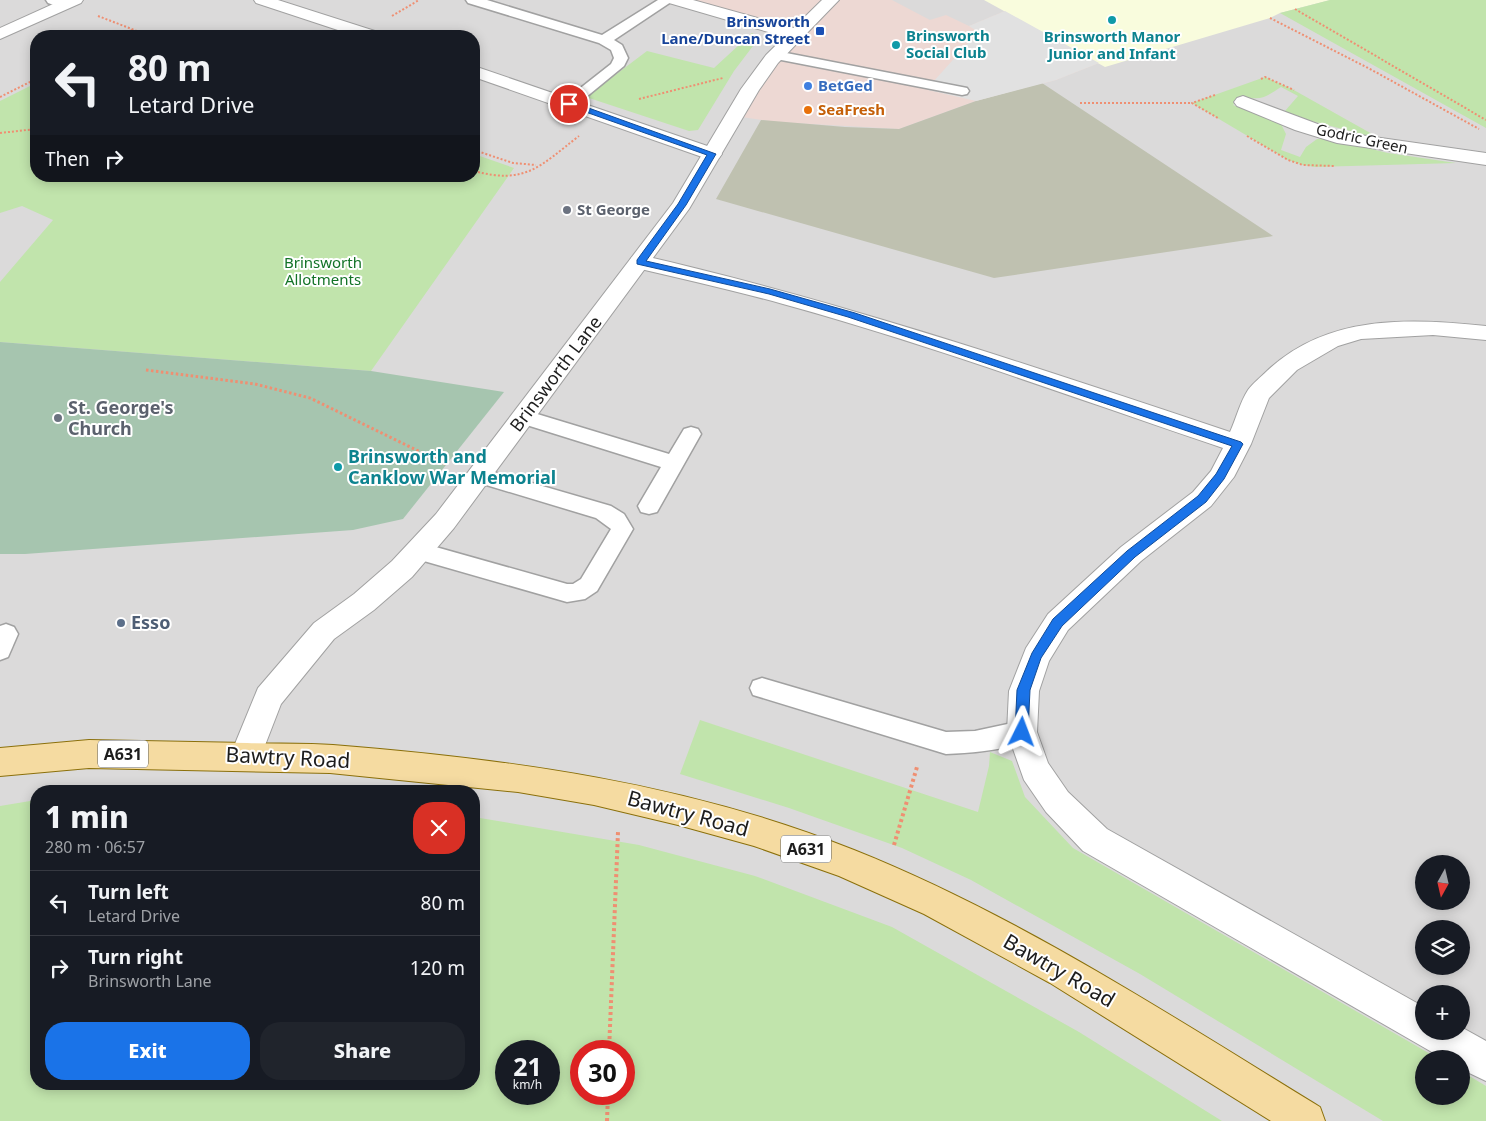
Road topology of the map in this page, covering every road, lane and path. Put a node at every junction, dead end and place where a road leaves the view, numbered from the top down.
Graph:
1 (262, 0) edge
2 (473, 0) edge
3 (668, 0) edge
4 (675, 0) edge
5 (831, 0) edge
6 (64, 2) edge
7 (1295, 9) dead end
8 (1270, 18) dead end
9 (132, 30) edge
10 (354, 30) edge
11 (0, 34) edge
12 (795, 34) junction
13 (604, 40) junction
14 (772, 60) junction
15 (480, 73) edge
16 (30, 82) edge
17 (962, 91) dead end
18 (0, 97) edge
19 (1243, 102) dead end
20 (1080, 103) dead end
21 (1192, 103) dead end
22 (569, 104) junction
23 (599, 114) junction
24 (1486, 120) edge
25 (30, 129) edge
26 (0, 133) edge
27 (1486, 133) edge
28 (480, 152) edge
29 (712, 154) junction
30 (1486, 160) edge
31 (537, 166) junction
32 (480, 172) edge
33 (640, 262) junction
34 (1486, 333) edge
35 (146, 370) dead end
36 (524, 417) junction
37 (691, 434) dead end
38 (1238, 444) junction
39 (674, 463) junction
40 (480, 476) junction
41 (649, 506) dead end
42 (418, 551) junction
43 (762, 688) dead end
44 (1022, 732) junction
45 (926, 737) junction
46 (246, 756) junction
47 (0, 762) edge
48 (620, 797) junction
49 (883, 879) junction
50 (1415, 1022) edge
51 (609, 1040) edge
52 (1448, 1040) edge
53 (1486, 1062) edge
54 (607, 1105) edge
55 (606, 1121) edge
56 (1306, 1121) edge

1 - 10 street
2 - 13 lane
3 - 13 lane
4 - 12 street
5 - 12 street, Brinsworth Lane
6 - 9 path
6 - 11 street
7 - 24 path
8 - 27 path
12 - 14 street, Brinsworth Lane
13 - 22 lane
14 - 17 lane
14 - 23 path
14 - 29 street, Brinsworth Lane
15 - 22 street
16 - 18 path
19 - 30 street, Godric Green
20 - 21 path
22 - 23 street
23 - 29 street
23 - 31 path
25 - 26 path
28 - 31 path
29 - 33 street, Brinsworth Lane
31 - 32 path
33 - 36 street, Brinsworth Lane
33 - 38 street
34 - 38 street
35 - 40 path
36 - 39 lane
36 - 40 street, Brinsworth Lane
37 - 39 lane
38 - 44 street
39 - 41 lane
40 - 42 street, Brinsworth Lane
40 - 42 lane
42 - 46 street, Brinsworth Lane
43 - 45 lane
44 - 45 lane
44 - 50 street
45 - 49 path
46 - 47 main road, Bawtry Road / A631
46 - 48 main road, Bawtry Road / A631
48 - 49 main road, Bawtry Road / A631
48 - 51 path
49 - 56 main road, Bawtry Road / A631
52 - 53 street
54 - 55 path

